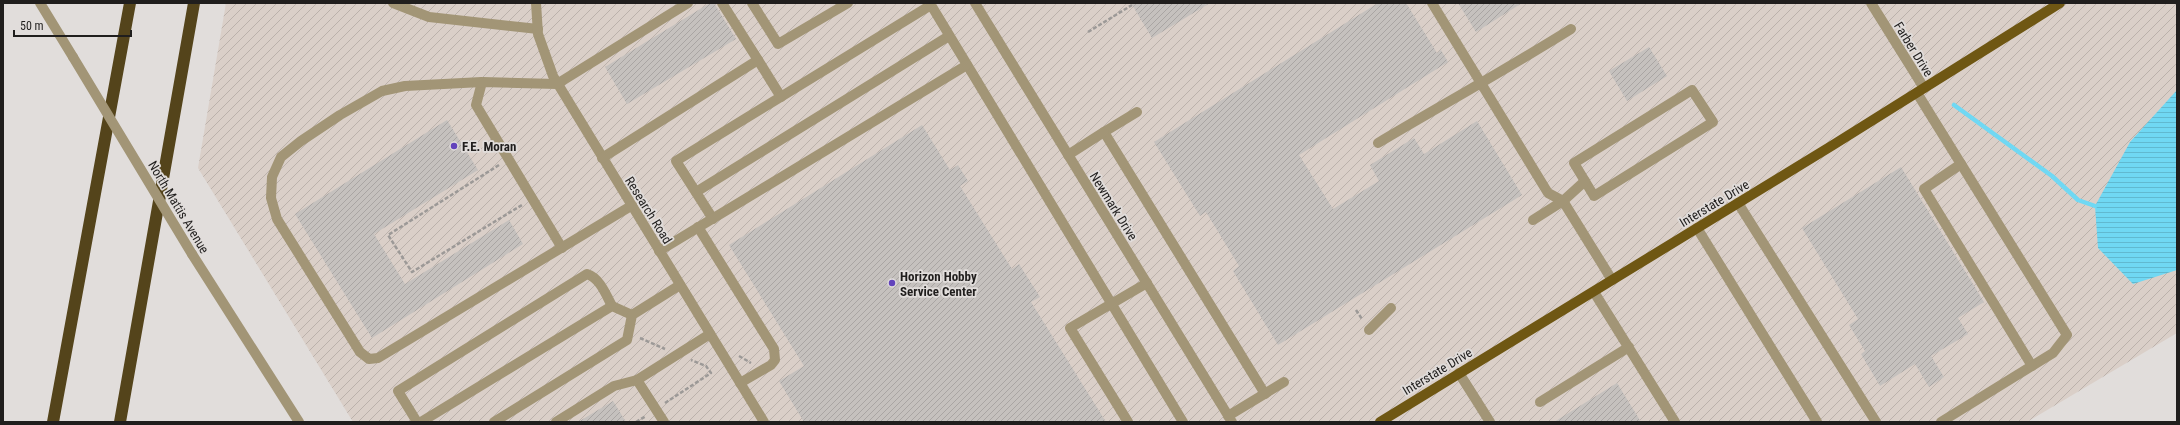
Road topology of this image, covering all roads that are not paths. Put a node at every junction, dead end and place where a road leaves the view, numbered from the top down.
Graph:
1 (40, 3) edge
2 (130, 3) edge
3 (194, 3) edge
4 (392, 3) edge
5 (536, 3) edge
6 (688, 3) edge
7 (722, 3) edge
8 (752, 3) edge
9 (848, 3) edge
10 (975, 3) edge
11 (1432, 3) edge
12 (1870, 3) edge
13 (2060, 3) edge
14 (538, 29) junction
15 (1571, 29) dead end
16 (949, 36) junction
17 (758, 60) junction
18 (967, 65) junction
19 (482, 82) junction
20 (1480, 82) junction
21 (557, 84) junction
22 (1920, 91) junction
23 (781, 97) junction
24 (1137, 112) dead end
25 (1104, 132) junction
26 (1378, 143) dead end
27 (1068, 155) junction
28 (602, 158) junction
29 (1961, 164) junction
30 (1585, 181) junction
31 (696, 192) junction
32 (1563, 201) junction
33 (1738, 203) junction
34 (631, 206) junction
35 (713, 219) junction
36 (1533, 220) dead end
37 (698, 227) junction
38 (1697, 228) junction
39 (562, 248) junction
40 (659, 251) junction
41 (1612, 280) junction
42 (1147, 283) junction
43 (680, 286) junction
44 (1594, 292) junction
45 (1112, 304) junction
46 (612, 306) junction
47 (1392, 308) dead end
48 (632, 314) junction
49 (1369, 330) dead end
50 (710, 334) junction
51 (1629, 348) junction
52 (2032, 366) junction
53 (1459, 373) junction
54 (637, 380) junction
55 (1284, 382) dead end
56 (740, 383) junction
57 (1265, 394) junction
58 (1540, 402) dead end
59 (1230, 419) edge
60 (53, 422) edge
61 (120, 422) edge
62 (299, 422) edge
63 (417, 422) edge
64 (421, 422) edge
65 (494, 422) edge
66 (556, 422) edge
67 (664, 422) edge
68 (764, 422) edge
69 (1128, 422) edge
70 (1183, 422) edge
71 (1380, 422) edge
72 (1490, 422) edge
73 (1675, 422) edge
74 (1817, 422) edge
75 (1876, 422) edge
76 (1941, 422) edge

1 - 62 street, North Mattis Avenue, bridge
2 - 60 highway
3 - 61 highway
4 - 14 street
5 - 14 street, Research Road
6 - 21 street
7 - 17 street
8 - 9 street
10 - 27 street, Newmark Drive
11 - 20 street
12 - 22 street, Farber Drive
13 - 22 main road, Interstate Drive
14 - 21 street, Research Road
15 - 20 street
16 - 18 street
16 - 23 street
16 - 31 street
17 - 23 street
17 - 28 street
18 - 35 street
18 - 45 street
19 - 21 street
19 - 39 street
19 - 39 street
20 - 26 street
20 - 32 street
21 - 28 street, Research Road
22 - 29 street, Farber Drive
22 - 33 main road, Interstate Drive
23 - 31 street
24 - 25 street
25 - 27 street
25 - 57 street
27 - 42 street, Newmark Drive
28 - 34 street, Research Road
29 - 52 street, Farber Drive
29 - 52 street
30 - 30 street
30 - 32 street
31 - 35 street
32 - 36 street
32 - 41 street
33 - 38 main road, Interstate Drive
33 - 75 street
34 - 39 street
34 - 40 street, Research Road
35 - 37 street
37 - 40 street
37 - 56 street
38 - 41 main road, Interstate Drive
38 - 74 street
40 - 43 street, Research Road
41 - 44 main road, Interstate Drive
42 - 45 street
42 - 59 street, Newmark Drive
43 - 48 street
43 - 50 street, Research Road
44 - 51 street
44 - 53 main road, Interstate Drive
45 - 69 street
45 - 70 street
46 - 48 street
46 - 63 street
46 - 64 street
47 - 49 street
48 - 65 street
50 - 54 street
50 - 56 street, Research Road
51 - 58 street
51 - 73 street
52 - 76 street
53 - 71 main road, Interstate Drive
53 - 72 street
54 - 66 street
54 - 67 street
55 - 57 street
56 - 68 street, Research Road
57 - 59 street

